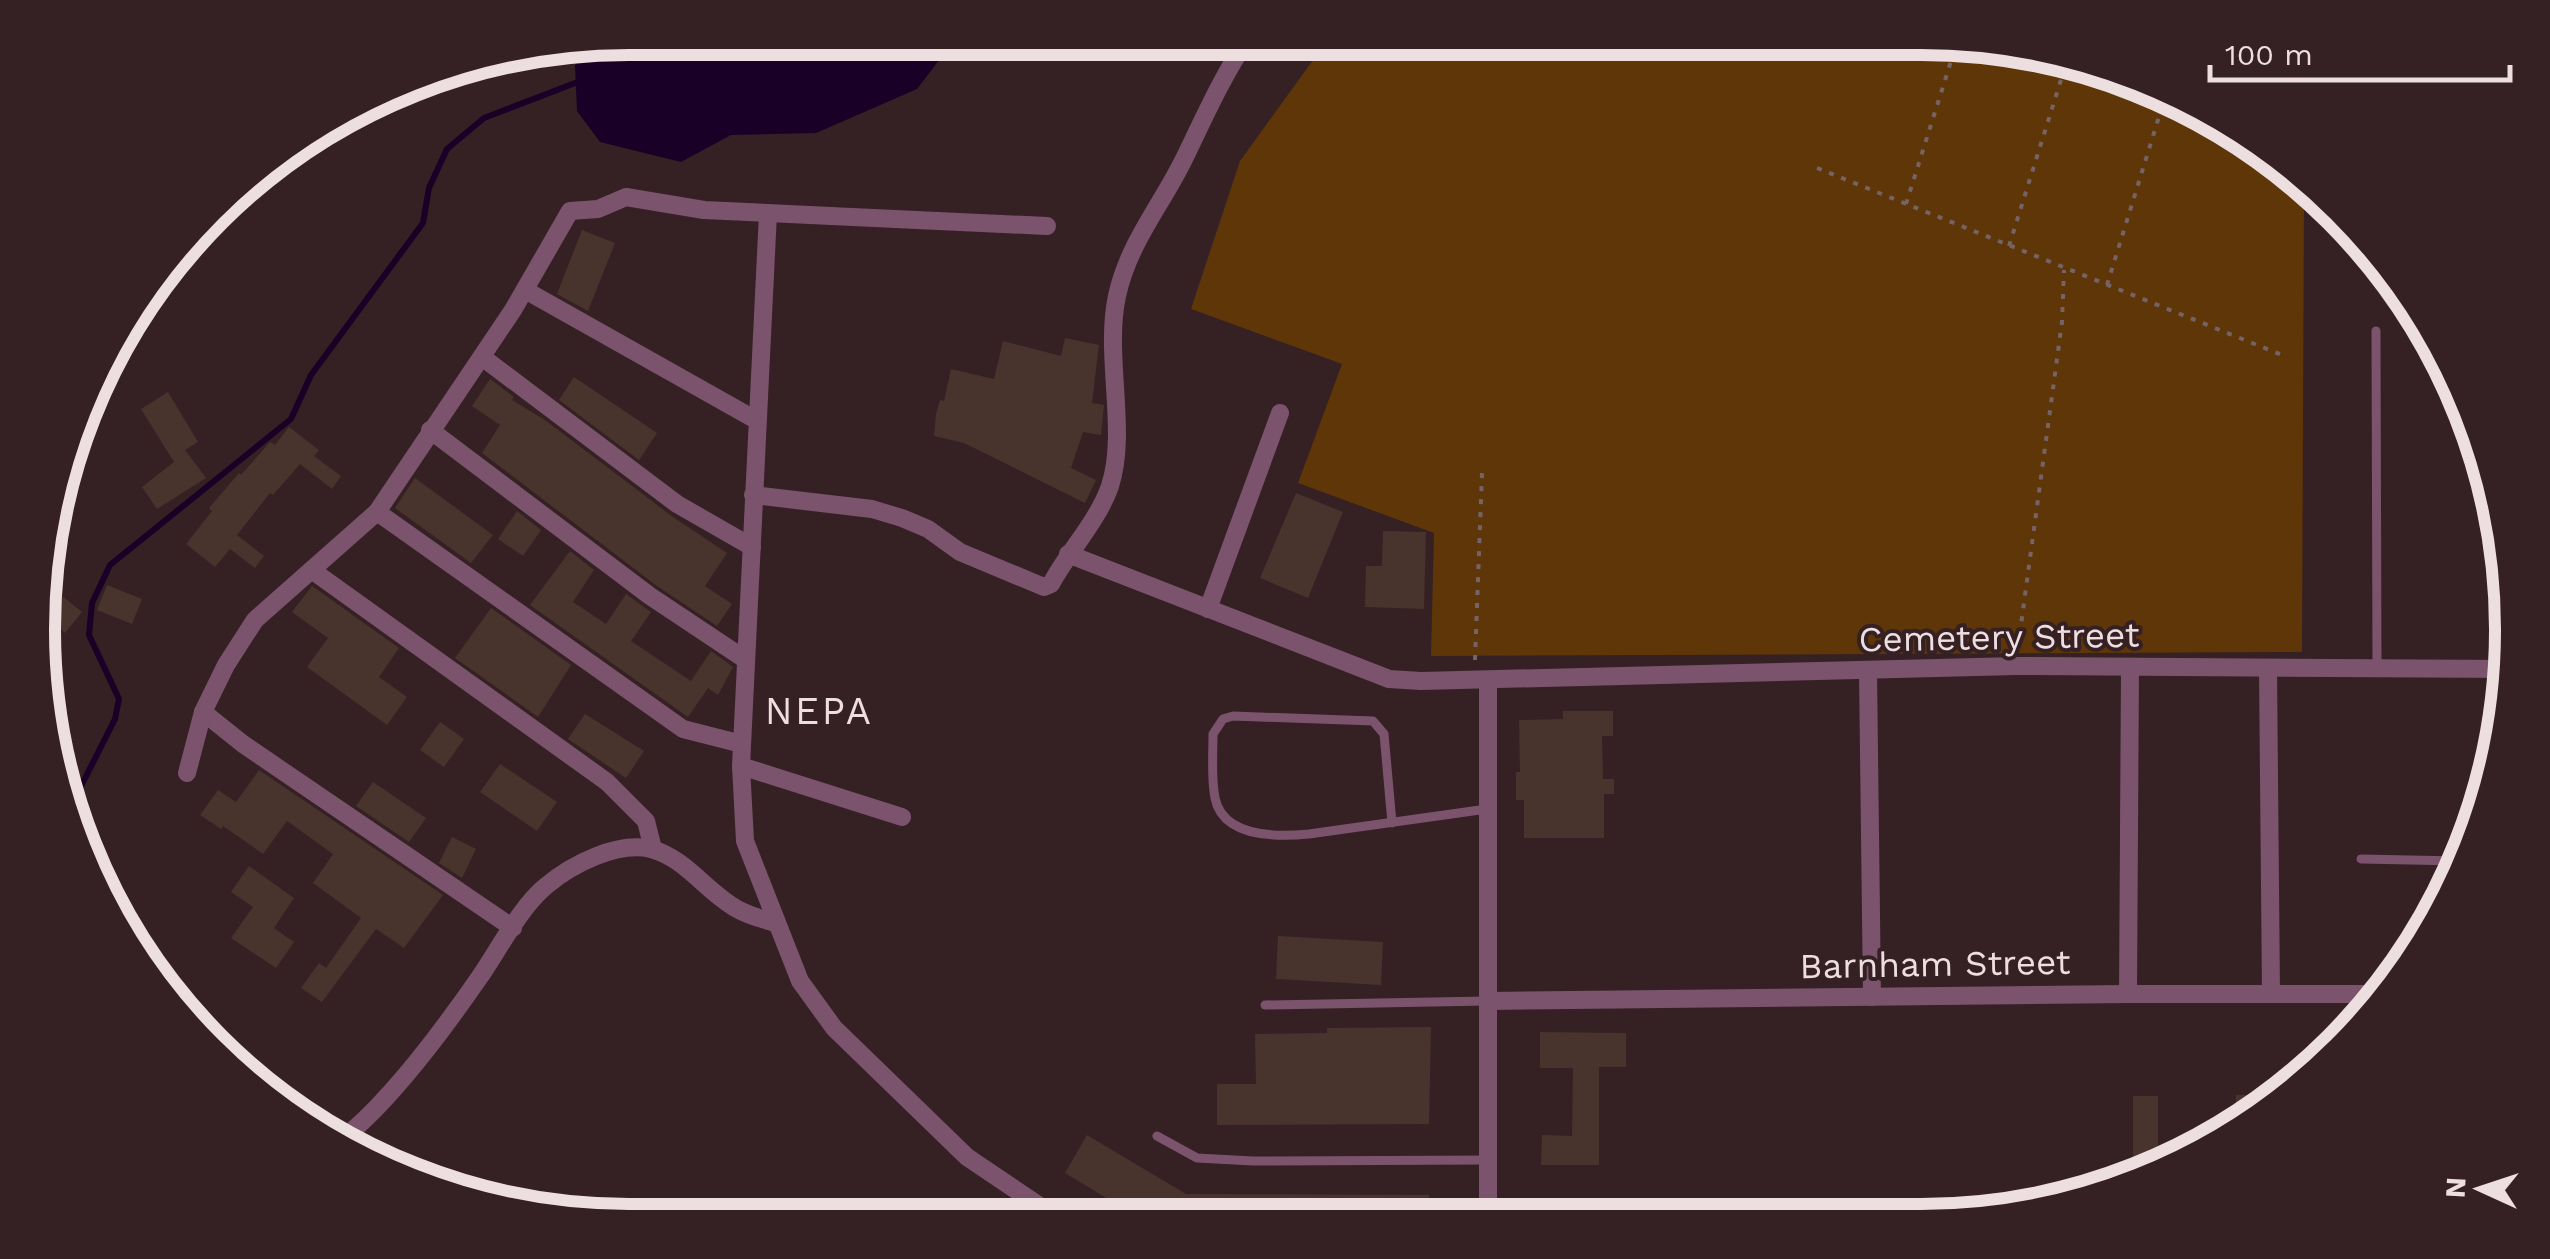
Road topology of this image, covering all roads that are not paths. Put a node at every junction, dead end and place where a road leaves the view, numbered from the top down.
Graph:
1 (1238, 55) edge
2 (768, 212) junction
3 (1047, 226) dead end
4 (526, 290) junction
5 (2376, 331) dead end
6 (482, 357) junction
7 (1280, 413) dead end
8 (756, 420) junction
9 (430, 430) junction
10 (752, 494) junction
11 (378, 512) junction
12 (752, 547) junction
13 (1068, 554) junction
14 (313, 571) junction
15 (1208, 610) junction
16 (746, 660) junction
17 (2130, 668) junction
18 (2376, 668) junction
19 (2268, 669) junction
20 (2494, 669) edge
21 (1868, 671) junction
22 (1481, 680) junction
23 (203, 712) junction
24 (742, 744) junction
25 (741, 766) junction
26 (187, 773) dead end
27 (1487, 810) junction
28 (902, 817) dead end
29 (1392, 822) junction
30 (652, 849) junction
31 (2360, 859) dead end
32 (2446, 861) edge
33 (775, 923) junction
34 (513, 928) junction
35 (2128, 994) junction
36 (2271, 994) junction
37 (2364, 994) edge
38 (1872, 997) junction
39 (1487, 1001) junction
40 (1265, 1005) dead end
41 (349, 1131) edge
42 (1157, 1136) dead end
43 (1489, 1160) junction
44 (1037, 1204) edge
45 (1488, 1204) edge

1 - 13 street
2 - 3 street
2 - 4 street
2 - 8 street
4 - 6 street
4 - 8 street
5 - 18 lane
6 - 9 street
6 - 12 street
7 - 15 street
8 - 10 street
9 - 11 street
9 - 16 street
10 - 12 street
10 - 13 street
11 - 14 street
11 - 24 street
12 - 16 street
13 - 15 street, Cemetery Street
14 - 23 street
14 - 30 street
15 - 22 street, Cemetery Street
16 - 24 street
17 - 19 street, Cemetery Street
17 - 21 street, Cemetery Street
17 - 35 street
18 - 19 street, Cemetery Street
18 - 20 street, Cemetery Street
19 - 36 street
21 - 22 street, Cemetery Street
21 - 38 street
22 - 27 street
23 - 26 street
23 - 34 street
24 - 25 street
25 - 28 street
25 - 33 street
27 - 29 lane
27 - 39 street
29 - 29 lane
30 - 33 street
30 - 34 street
31 - 32 lane
33 - 44 street
34 - 41 street
35 - 36 street, Barnham Street
35 - 38 street, Barnham Street
36 - 37 street, Barnham Street
38 - 39 street, Barnham Street
39 - 40 lane
39 - 43 street
42 - 43 lane
43 - 45 street

